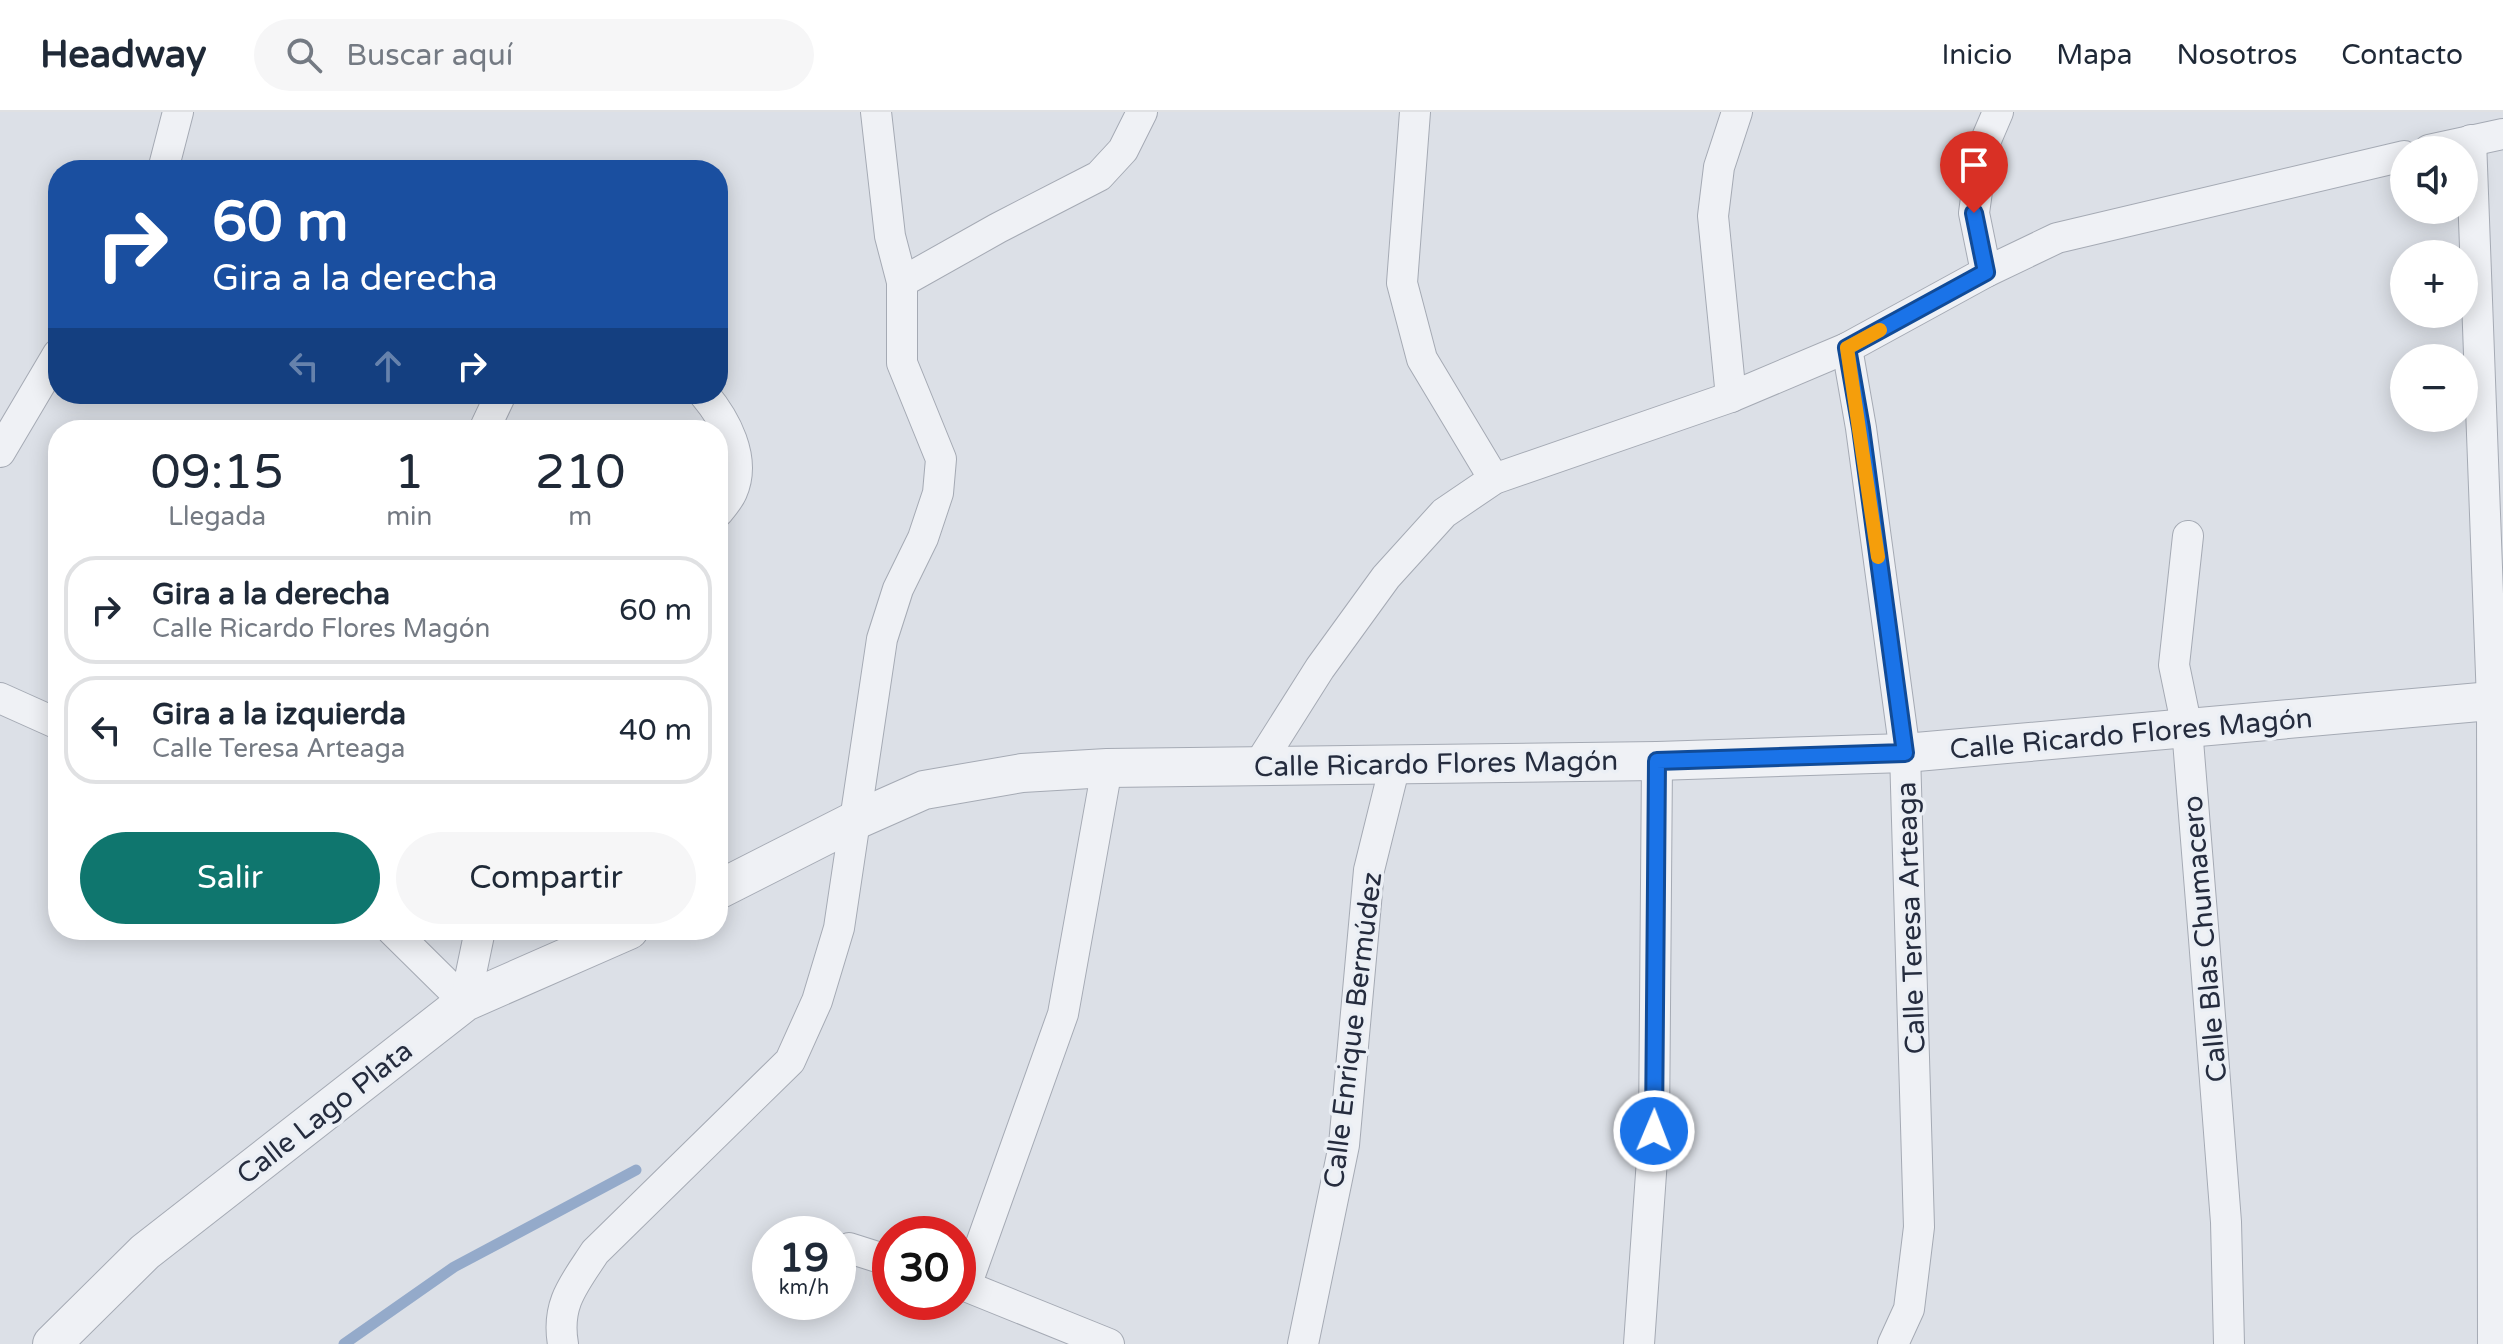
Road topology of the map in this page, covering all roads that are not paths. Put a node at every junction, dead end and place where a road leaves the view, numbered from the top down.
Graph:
1 (178, 112) edge
2 (876, 112) edge
3 (1142, 112) edge
4 (1415, 112) edge
5 (1737, 112) edge
6 (1998, 112) edge
7 (2503, 134) edge
8 (2478, 139) edge
9 (2390, 159) edge
10 (166, 160) edge
11 (2477, 224) edge
12 (1986, 272) junction
13 (902, 282) junction
14 (1847, 348) junction
15 (48, 371) edge
16 (1731, 397) junction
17 (728, 434) edge
18 (2493, 450) edge
19 (0, 452) edge
20 (1494, 479) junction
21 (728, 498) edge
22 (2188, 536) dead end
23 (0, 698) edge
24 (2498, 700) edge
25 (48, 720) edge
26 (2187, 728) junction
27 (1905, 753) junction
28 (1657, 761) junction
29 (1395, 765) junction
30 (1258, 766) junction
31 (1107, 768) junction
32 (854, 821) junction
33 (728, 885) edge
34 (402, 940) edge
35 (478, 940) edge
36 (606, 940) edge
37 (465, 1002) junction
38 (976, 1247) edge
39 (976, 1290) edge
40 (52, 1344) edge
41 (563, 1344) edge
42 (1109, 1344) edge
43 (1303, 1344) edge
44 (1639, 1344) edge
45 (1893, 1344) edge
46 (2229, 1344) edge
47 (2493, 1344) edge

1 - 10 street
2 - 13 street
3 - 13 street
4 - 20 street
5 - 16 street
6 - 12 street
7 - 8 street
9 - 12 street
11 - 18 street
12 - 14 street
13 - 32 street
14 - 16 street
14 - 27 street, Calle Teresa Arteaga
15 - 19 street
16 - 20 street
17 - 21 street
18 - 24 street
20 - 30 street
22 - 26 street, Calle Blas Chumacero
23 - 25 street
24 - 26 street, Calle Ricardo Flores Magón
24 - 47 street
26 - 27 street, Calle Ricardo Flores Magón
26 - 46 street, Calle Blas Chumacero
27 - 28 street, Calle Ricardo Flores Magón
27 - 45 street, Calle Teresa Arteaga
28 - 29 street, Calle Ricardo Flores Magón
28 - 44 street
29 - 30 street, Calle Ricardo Flores Magón
29 - 43 street, Calle Enrique Bermúdez
30 - 31 street, Calle Ricardo Flores Magón
31 - 32 street, Calle Ricardo Flores Magón
31 - 38 street
32 - 33 street
32 - 41 street
34 - 37 street
35 - 37 street
36 - 37 street, Calle Lago Plata
37 - 40 street, Calle Lago Plata
39 - 42 street

